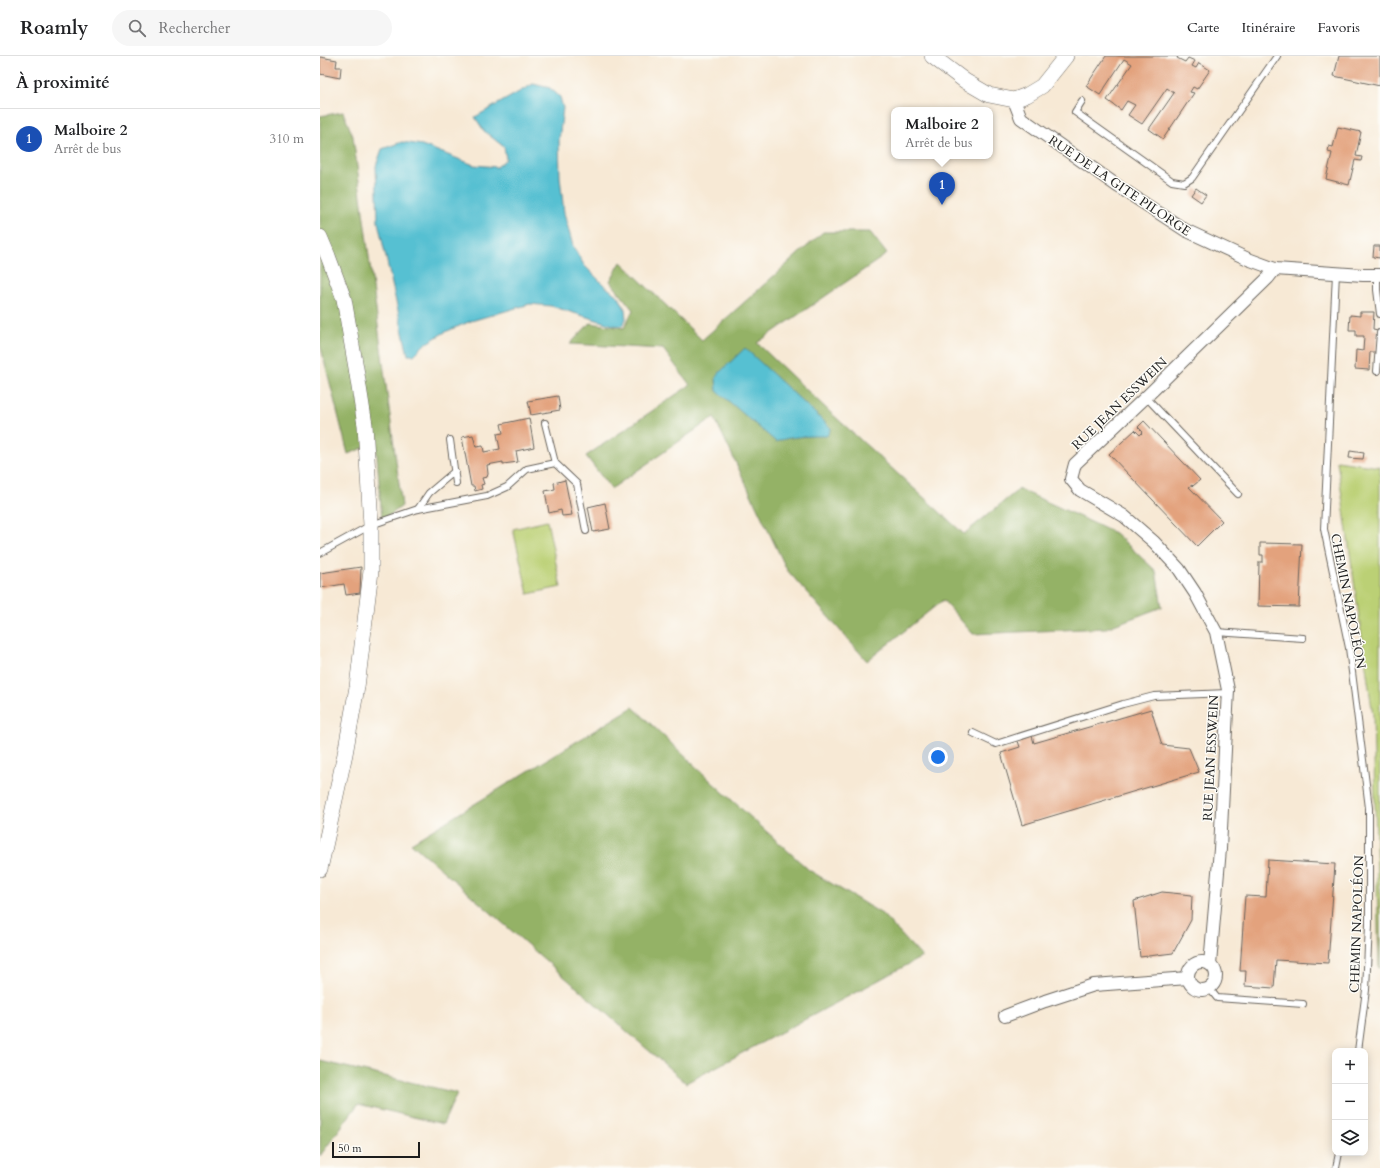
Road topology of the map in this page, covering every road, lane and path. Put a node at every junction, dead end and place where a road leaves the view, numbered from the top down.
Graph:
1 (932, 56) edge
2 (1066, 56) edge
3 (1277, 56) edge
4 (1014, 100) junction
5 (1082, 101) dead end
6 (320, 237) edge
7 (1276, 268) junction
8 (1336, 273) junction
9 (1379, 275) edge
10 (1380, 314) edge
11 (1380, 333) edge
12 (1377, 371) dead end
13 (1146, 397) junction
14 (545, 423) dead end
15 (450, 440) dead end
16 (556, 463) junction
17 (455, 471) junction
18 (456, 483) dead end
19 (1238, 494) dead end
20 (418, 509) junction
21 (371, 525) junction
22 (586, 531) dead end
23 (320, 553) edge
24 (1216, 632) junction
25 (1303, 638) dead end
26 (1228, 693) junction
27 (973, 733) dead end
28 (320, 869) edge
29 (1210, 964) junction
30 (1188, 978) junction
31 (1208, 988) junction
32 (1303, 1004) dead end
33 (1005, 1016) dead end
34 (1358, 1048) edge
35 (1338, 1156) edge
36 (1336, 1168) edge

1 - 4 street
2 - 4 street
3 - 5 lane
4 - 7 street, RUE DE LA GITE PILORGE
6 - 21 street
7 - 8 street, RUE DE LA GITE PILORGE
7 - 13 street, RUE JEAN ESSWEIN
8 - 9 street, RUE DE LA GITE PILORGE
8 - 34 lane, CHEMIN NAPOLÉON
9 - 10 lane
11 - 12 lane
13 - 19 lane
13 - 24 street, RUE JEAN ESSWEIN
14 - 16 lane
15 - 17 lane
16 - 20 lane
16 - 22 lane
17 - 18 lane
17 - 20 lane
20 - 21 lane
21 - 23 lane
21 - 28 street
24 - 25 lane
24 - 26 street, RUE JEAN ESSWEIN
26 - 27 lane
26 - 29 street, RUE JEAN ESSWEIN
29 - 30 street
29 - 31 street
30 - 31 street
30 - 33 street
31 - 32 lane
35 - 36 lane

